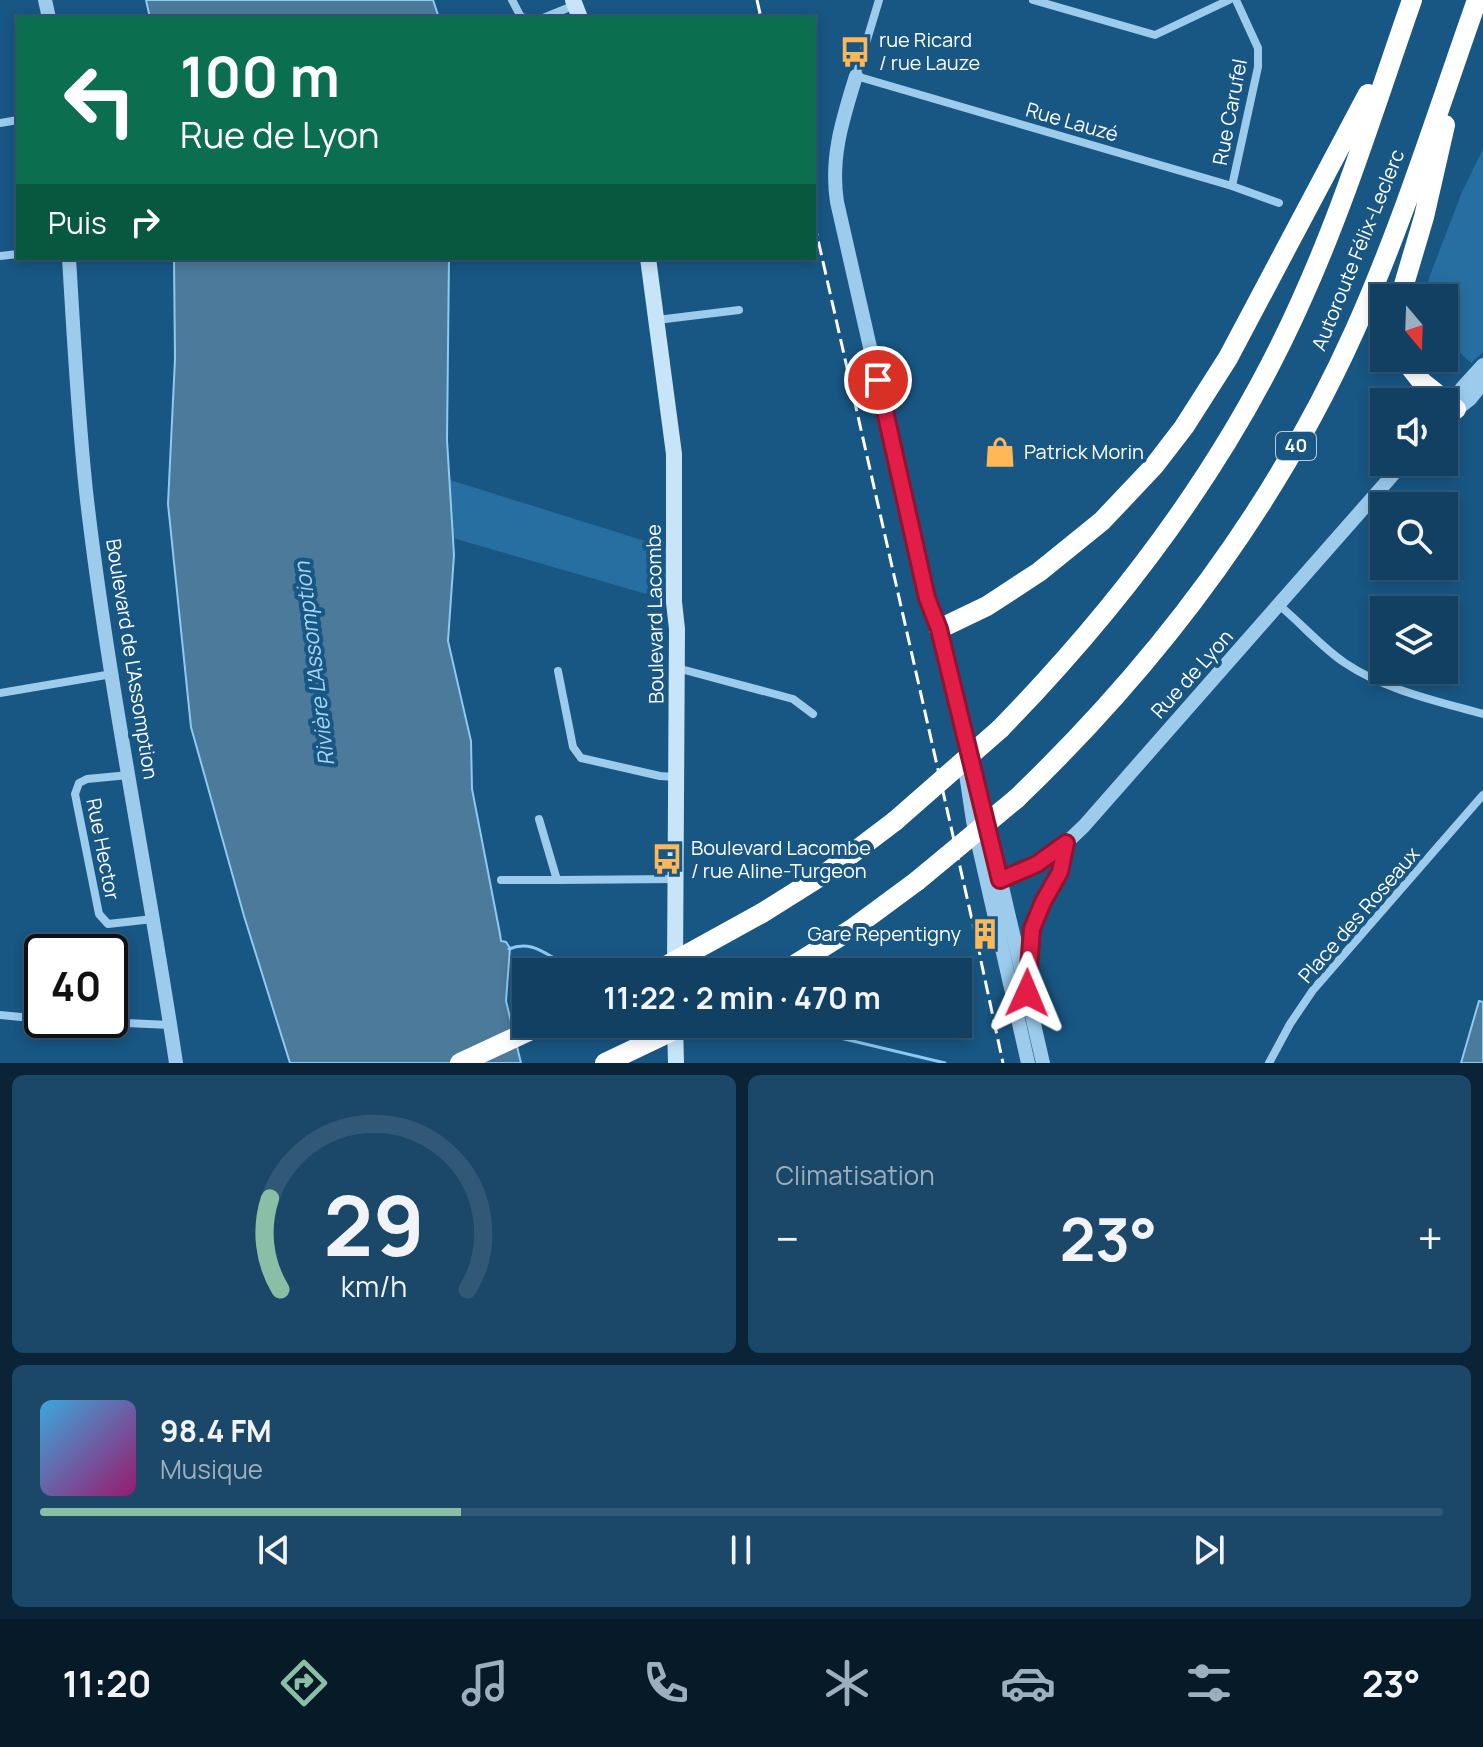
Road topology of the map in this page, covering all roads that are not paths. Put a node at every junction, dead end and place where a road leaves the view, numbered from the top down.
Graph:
1 (879, 0) edge
2 (1033, 0) edge
3 (1229, 0) edge
4 (1236, 0) edge
5 (1412, 0) edge
6 (1477, 0) edge
7 (576, 8) edge
8 (550, 16) edge
9 (1468, 28) junction
10 (1399, 38) junction
11 (856, 76) junction
12 (1232, 186) junction
13 (1279, 203) dead end
14 (69, 260) edge
15 (648, 260) edge
16 (1404, 284) edge
17 (739, 310) dead end
18 (657, 320) junction
19 (1483, 365) edge
20 (1412, 372) edge
21 (1483, 383) edge
22 (1426, 388) edge
23 (1458, 395) edge
24 (1458, 406) edge
25 (1392, 476) edge
26 (1280, 606) junction
27 (939, 629) junction
28 (677, 668) junction
29 (558, 671) dead end
30 (112, 674) junction
31 (0, 693) edge
32 (813, 714) dead end
33 (1483, 714) edge
34 (129, 775) junction
35 (676, 777) junction
36 (1483, 795) edge
37 (539, 819) dead end
38 (1066, 843) junction
39 (675, 879) junction
40 (501, 880) dead end
41 (557, 880) junction
42 (994, 882) junction
43 (153, 919) junction
44 (675, 958) edge
45 (680, 958) edge
46 (805, 958) edge
47 (1027, 993) junction
48 (0, 1015) edge
49 (24, 1017) edge
50 (128, 1023) edge
51 (170, 1025) junction
52 (514, 1038) edge
53 (658, 1038) edge
54 (675, 1038) edge
55 (176, 1063) edge
56 (460, 1063) edge
57 (605, 1063) edge
58 (676, 1063) edge
59 (1028, 1063) edge
60 (1043, 1063) edge
61 (1269, 1063) edge

1 - 11 street
2 - 3 street
4 - 12 street, Rue Carufel
5 - 10 highway, Autoroute Félix-Leclerc
6 - 9 highway, Autoroute Félix-Leclerc / 40
7 - 8 street
9 - 16 highway
9 - 46 highway, Autoroute Félix-Leclerc / 40, bridge
10 - 27 highway
10 - 45 highway, Autoroute Félix-Leclerc, bridge
11 - 12 street, Rue Lauzé
11 - 27 street
12 - 13 street, Rue Lauzé
14 - 30 street, Boulevard de L'Assomption
15 - 18 main road, Boulevard Lacombe
17 - 18 street
18 - 28 main road, Boulevard Lacombe
19 - 23 street
20 - 22 highway
21 - 24 street
25 - 26 street, Rue de Lyon
26 - 33 street
26 - 38 street, Rue de Lyon
27 - 42 street
28 - 32 street
28 - 35 main road, Boulevard Lacombe
29 - 35 street
30 - 31 street
30 - 34 street, Boulevard de L'Assomption
34 - 43 street, Boulevard de L'Assomption
34 - 43 street, Rue Hector
35 - 39 main road, Boulevard Lacombe
36 - 61 street, Place des Roseaux
37 - 41 street
38 - 42 street, Rue de Lyon
38 - 47 street
39 - 41 street
39 - 44 main road, Boulevard Lacombe
40 - 41 street
42 - 47 street
42 - 59 street
43 - 51 street, Boulevard de L'Assomption
47 - 60 street
48 - 49 street
50 - 51 street
51 - 55 street, Boulevard de L'Assomption
52 - 56 highway
53 - 57 highway, bridge
54 - 58 main road

